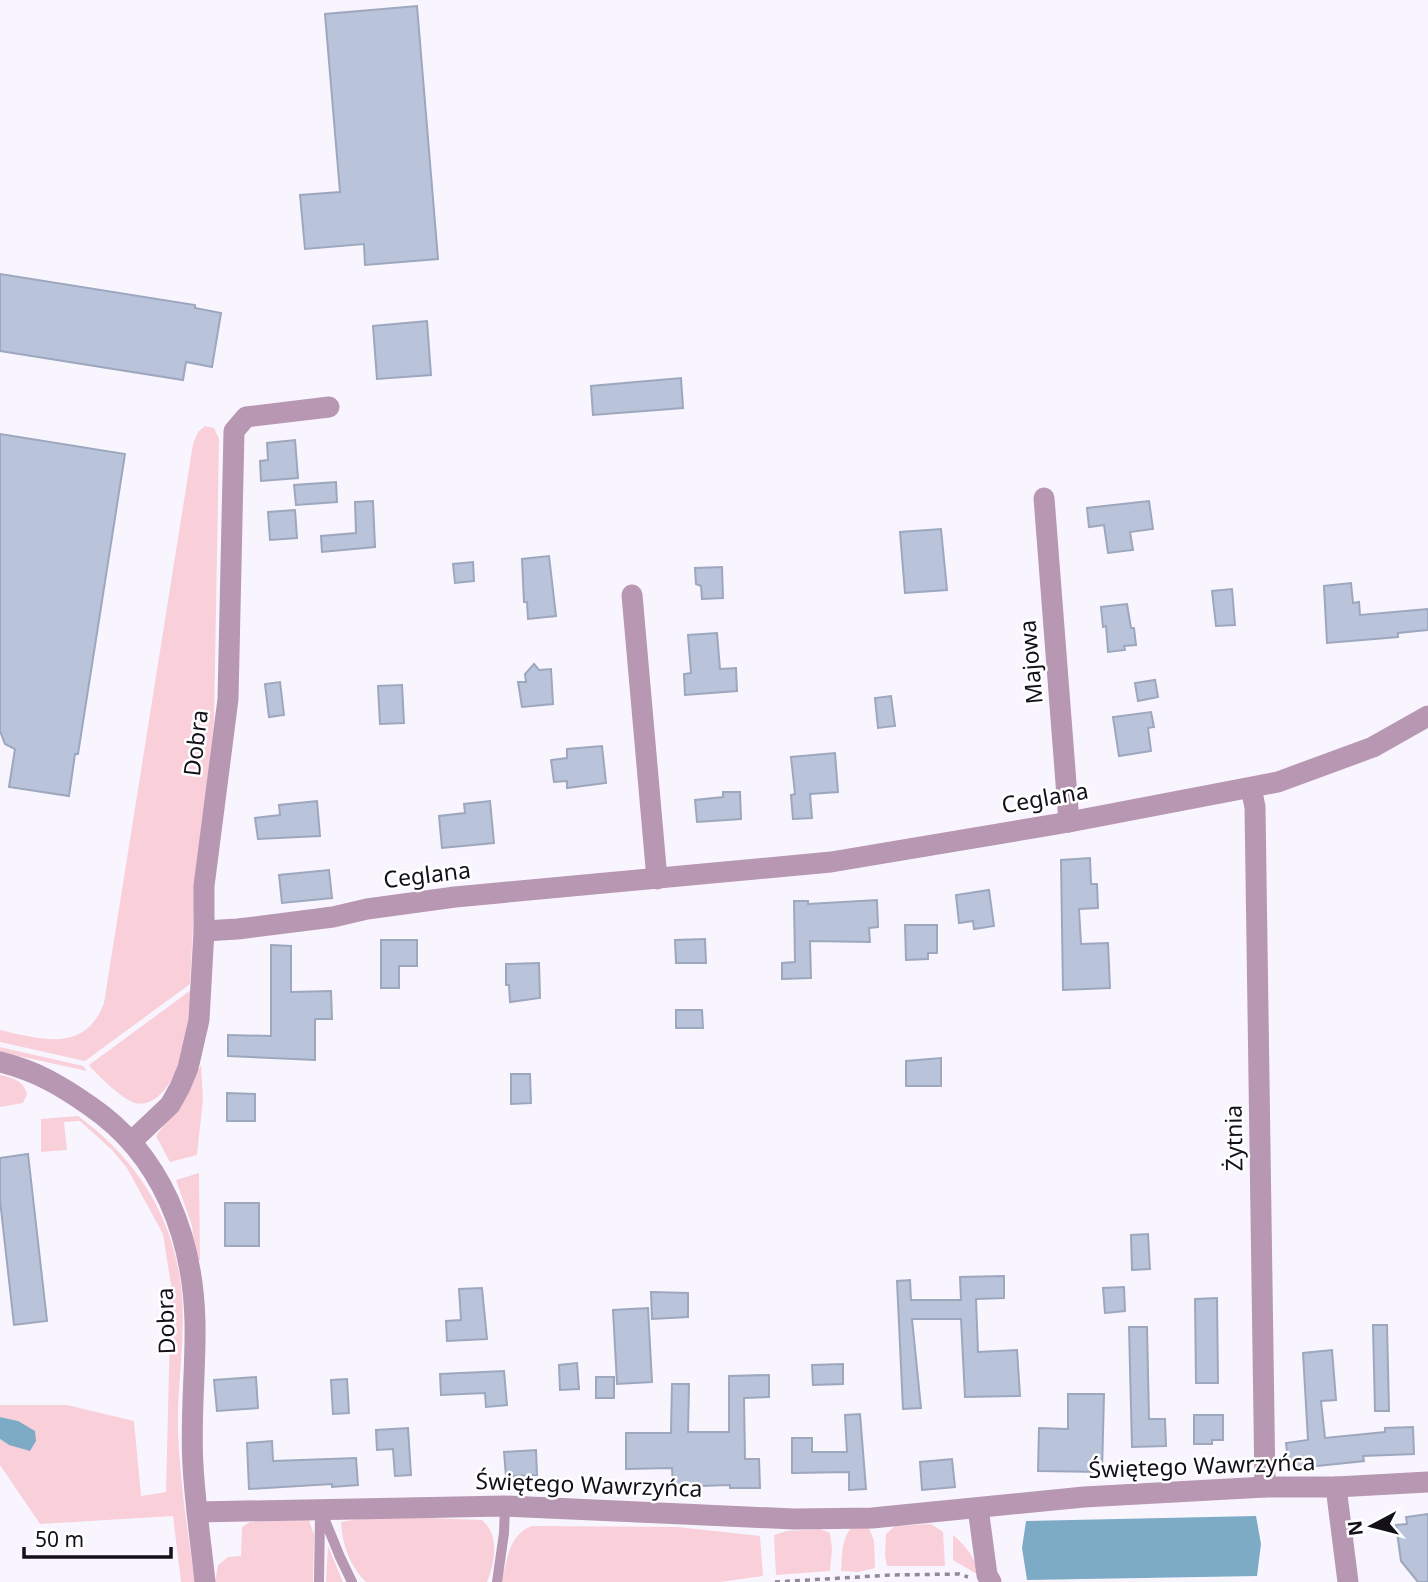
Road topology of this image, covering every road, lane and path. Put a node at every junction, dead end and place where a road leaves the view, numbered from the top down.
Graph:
1 (329, 407) dead end
2 (1044, 498) dead end
3 (632, 595) dead end
4 (1428, 716) edge
5 (1251, 788) junction
6 (1069, 822) junction
7 (657, 879) junction
8 (204, 931) junction
9 (0, 1062) edge
10 (132, 1141) junction
11 (1428, 1482) edge
12 (1265, 1487) junction
13 (1336, 1487) junction
14 (505, 1506) junction
15 (320, 1508) junction
16 (978, 1508) junction
17 (198, 1512) junction
18 (981, 1580) edge
19 (205, 1582) edge
20 (319, 1582) edge
21 (352, 1582) edge
22 (497, 1582) edge
23 (775, 1582) edge
24 (1348, 1582) edge

1 - 8 street, Dobra
2 - 6 street, Majowa
3 - 7 street
4 - 5 street, Ceglana
5 - 6 street, Ceglana
5 - 12 street, Żytnia
6 - 7 street, Ceglana
7 - 8 street, Ceglana
8 - 10 street, Dobra
9 - 10 street, Dobra
10 - 17 street, Dobra
11 - 13 street, Świętego Wawrzyńca
12 - 13 street, Świętego Wawrzyńca
12 - 16 street, Świętego Wawrzyńca
13 - 24 street
14 - 15 street, Świętego Wawrzyńca
14 - 16 street, Świętego Wawrzyńca
14 - 22 lane
15 - 17 street, Świętego Wawrzyńca
15 - 20 lane
15 - 21 lane
16 - 18 street
17 - 19 street, Dobra
18 - 23 path

